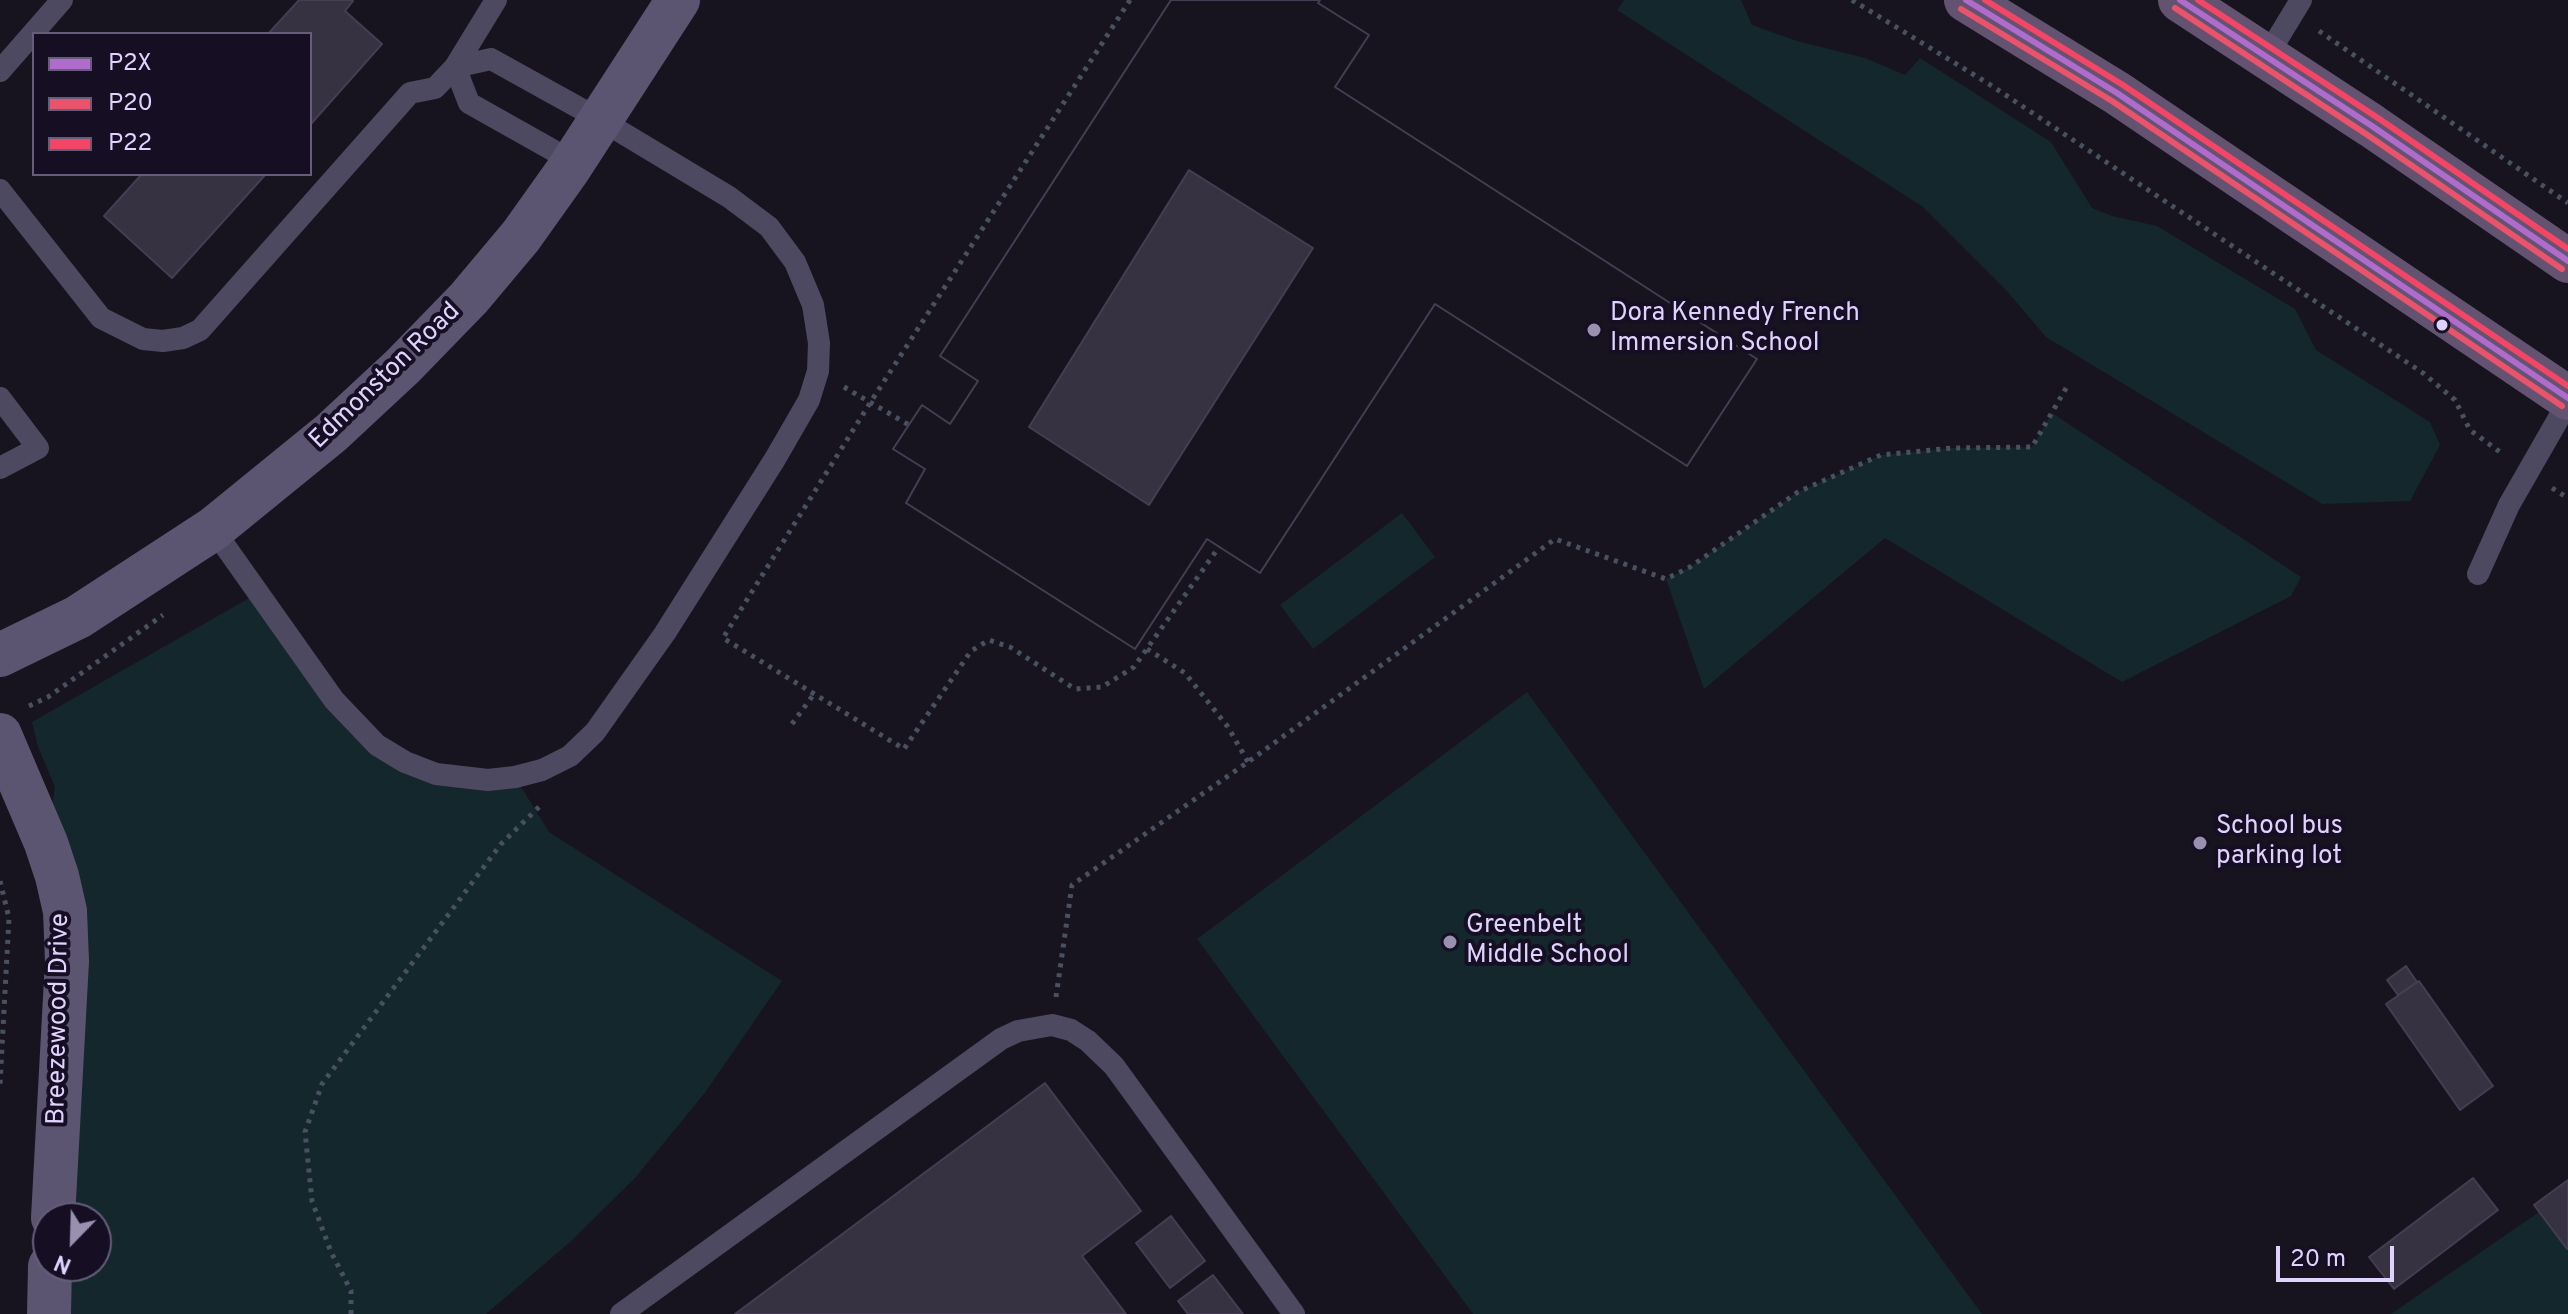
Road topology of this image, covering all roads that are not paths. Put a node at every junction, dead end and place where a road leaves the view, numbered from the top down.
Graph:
1 (62, 0) edge
2 (496, 0) edge
3 (678, 0) edge
4 (1966, 0) edge
5 (2180, 0) edge
6 (2297, 7) edge
7 (34, 32) edge
8 (32, 34) edge
9 (2267, 56) junction
10 (455, 67) junction
11 (0, 71) edge
12 (601, 120) junction
13 (572, 161) junction
14 (0, 190) edge
15 (2568, 261) edge
16 (0, 398) edge
17 (2568, 400) edge
18 (0, 468) edge
19 (213, 529) junction
20 (2478, 574) dead end
21 (0, 655) edge
22 (12, 722) edge
23 (54, 1202) edge
24 (50, 1282) edge
25 (49, 1314) edge
26 (621, 1314) edge
27 (1294, 1314) edge

1 - 7 lane
2 - 10 lane
3 - 12 street, Edmonston Road
4 - 17 main road
5 - 9 main road
6 - 9 lane
8 - 11 lane
9 - 15 main road
10 - 12 lane
10 - 13 lane
10 - 14 lane
12 - 13 street, Edmonston Road
12 - 19 lane
13 - 19 street, Edmonston Road
16 - 18 lane
17 - 20 lane
19 - 21 street, Edmonston Road
22 - 23 street, Breezewood Drive
24 - 25 street
26 - 27 lane

